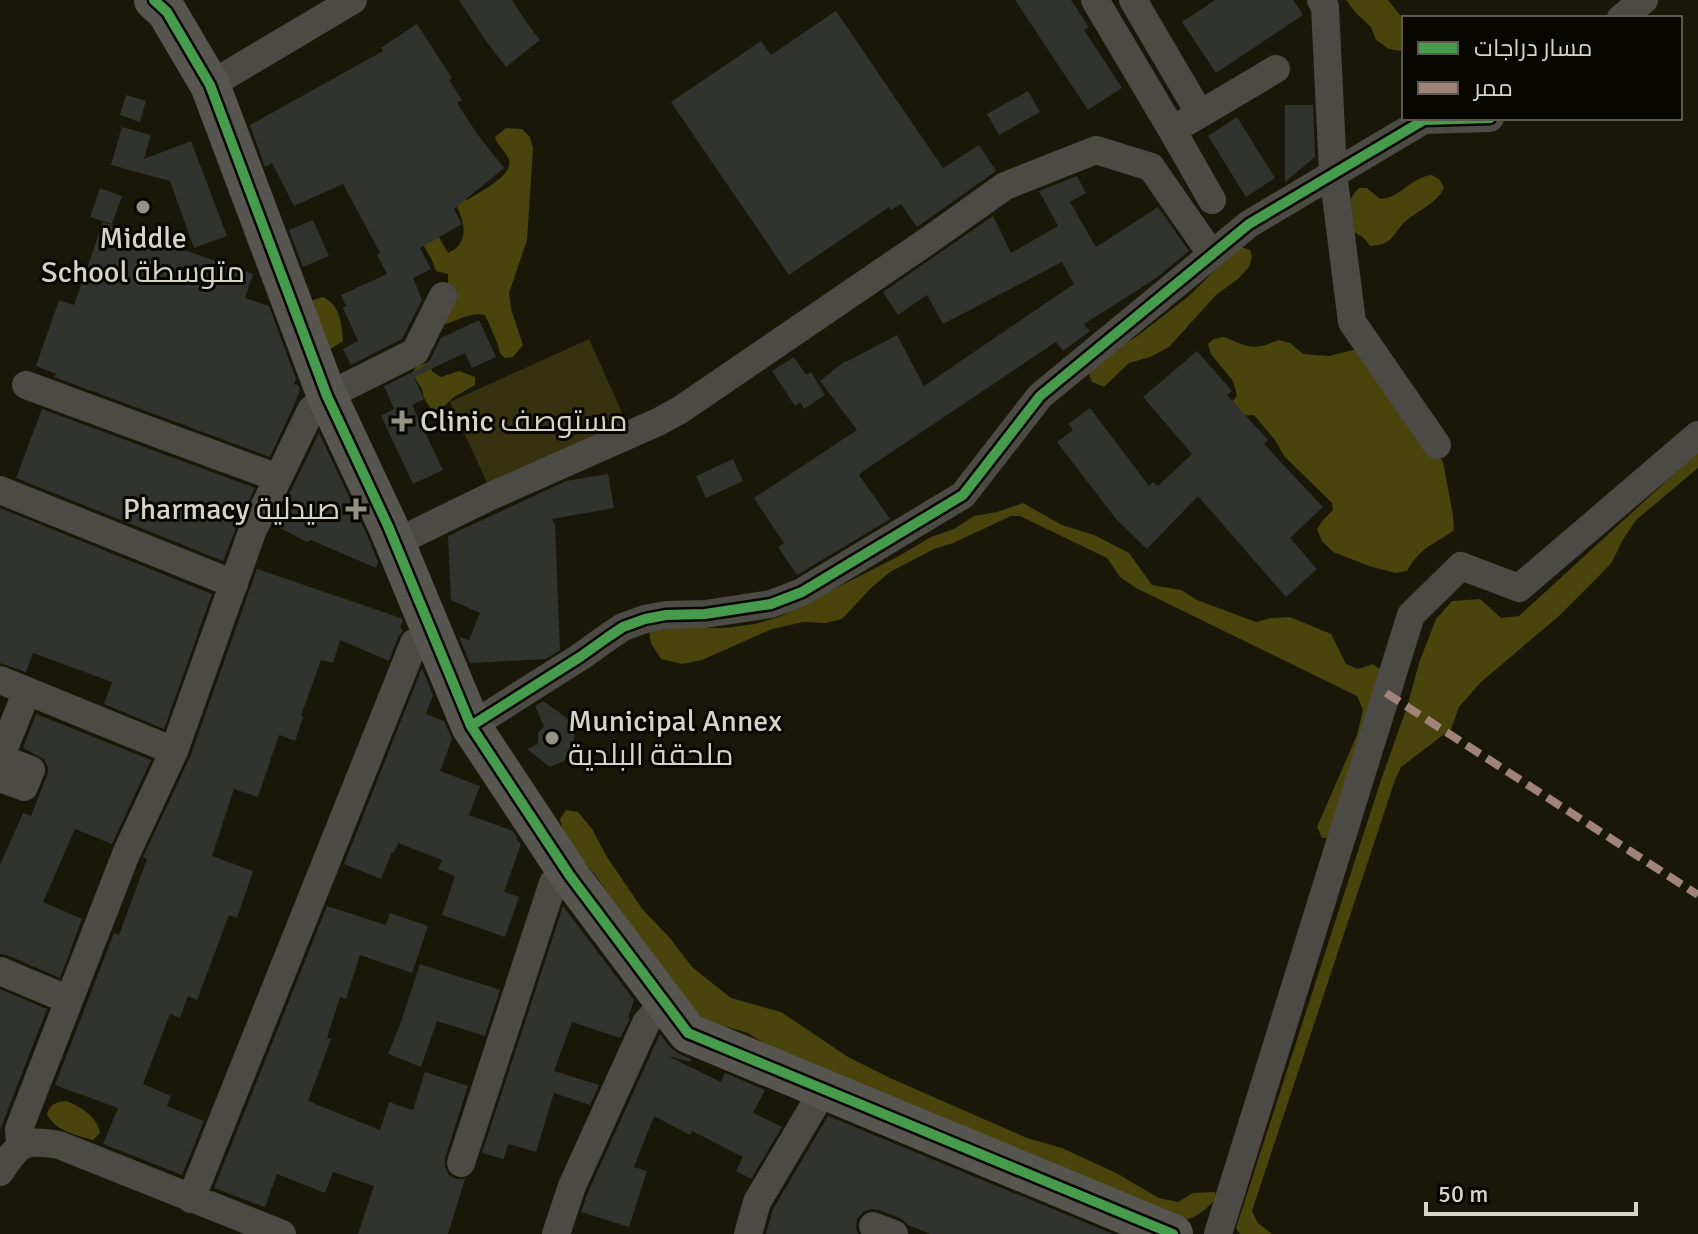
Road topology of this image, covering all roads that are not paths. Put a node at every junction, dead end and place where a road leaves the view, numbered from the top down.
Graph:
1 (154, 0) edge
2 (353, 0) edge
3 (1095, 0) edge
4 (1133, 0) edge
5 (1321, 0) edge
6 (1644, 0) edge
7 (1624, 16) edge
8 (1276, 69) dead end
9 (210, 85) junction
10 (1200, 114) junction
11 (1424, 120) edge
12 (1172, 130) junction
13 (1333, 173) junction
14 (1212, 200) dead end
15 (1212, 255) junction
16 (443, 296) dead end
17 (26, 385) dead end
18 (327, 396) junction
19 (1698, 435) edge
20 (1437, 445) dead end
21 (278, 478) junction
22 (0, 490) edge
23 (391, 534) junction
24 (234, 584) junction
25 (433, 633) junction
26 (0, 681) edge
27 (27, 691) junction
28 (471, 726) junction
29 (174, 751) junction
30 (0, 778) edge
31 (567, 871) junction
32 (0, 971) edge
33 (69, 1000) junction
34 (665, 1001) junction
35 (824, 1089) junction
36 (20, 1146) junction
37 (461, 1163) dead end
38 (0, 1172) edge
39 (191, 1199) junction
40 (282, 1234) edge
41 (556, 1234) edge
42 (748, 1234) edge
43 (1173, 1234) edge
44 (1218, 1234) edge

1 - 9 street
2 - 9 street
3 - 12 street
4 - 10 street
5 - 13 street
6 - 7 street
8 - 10 street
9 - 18 street
10 - 12 street
11 - 13 street
12 - 14 street
13 - 15 street
13 - 20 street
15 - 23 street
15 - 28 street
16 - 18 street
17 - 21 street
18 - 21 street
18 - 23 street
19 - 44 street
21 - 24 street
22 - 24 street
23 - 25 street
24 - 29 street
25 - 28 street
25 - 39 street
26 - 27 street
27 - 29 street
27 - 30 street
28 - 31 street
29 - 33 street
31 - 34 street
31 - 37 street
32 - 33 street
33 - 36 street
34 - 35 street
34 - 41 street
35 - 42 street
35 - 43 street
36 - 38 street
36 - 39 street
39 - 40 street

